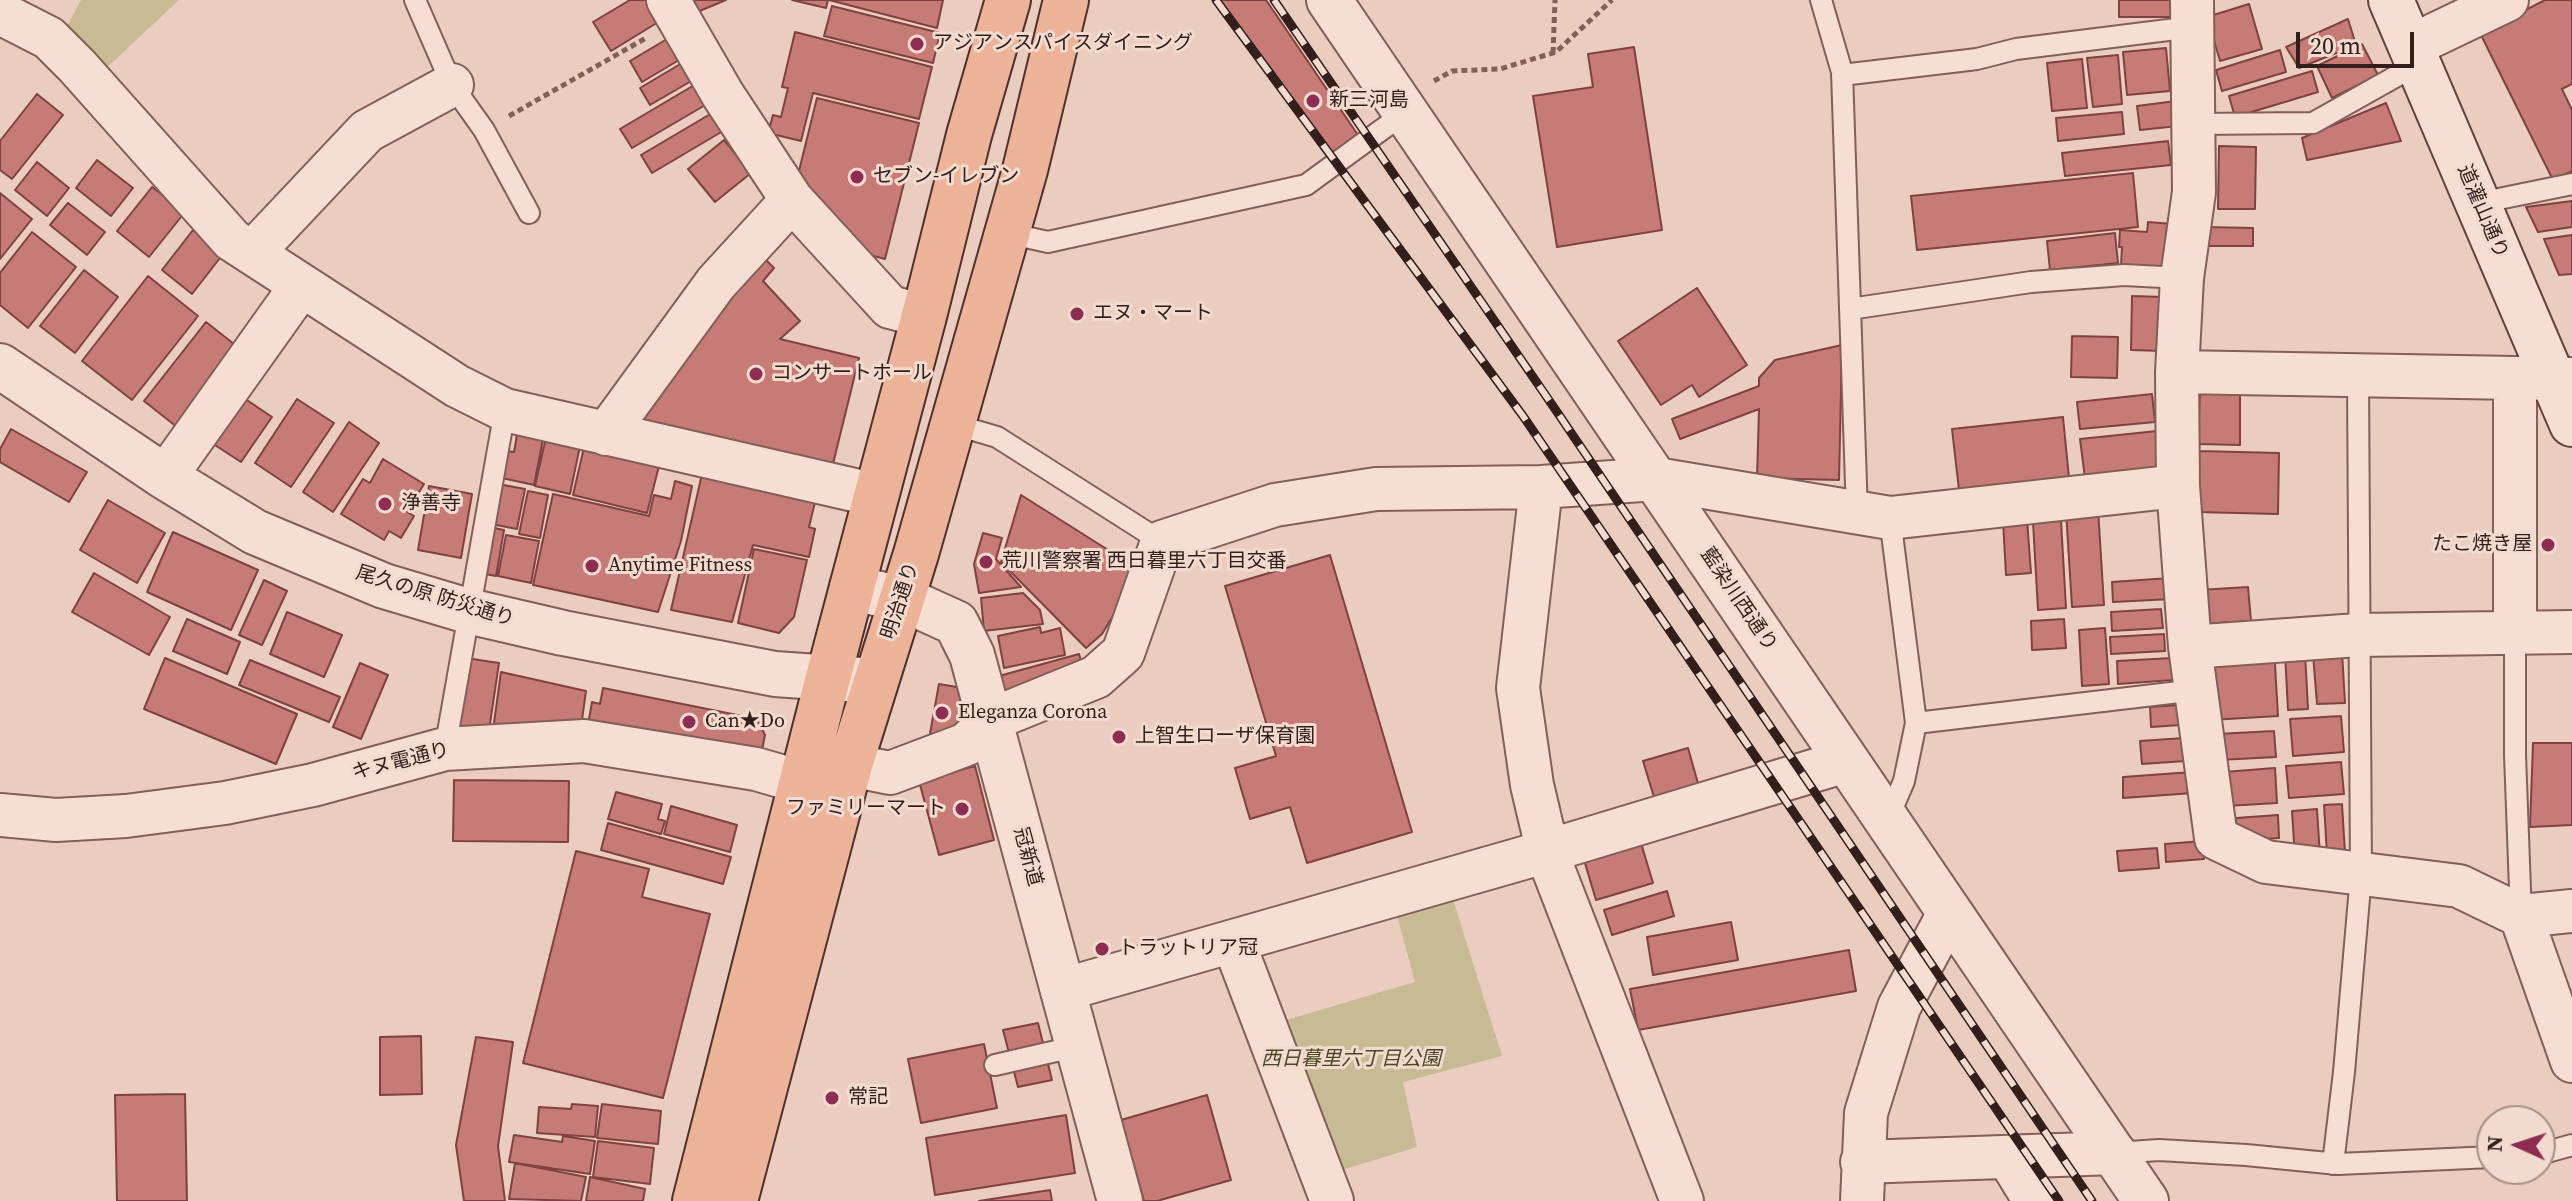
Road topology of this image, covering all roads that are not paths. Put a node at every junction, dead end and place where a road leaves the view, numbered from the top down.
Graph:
1 (415, 0) edge
2 (993, 0) edge
3 (1008, 0) edge
4 (1066, 0) edge
5 (1097, 0) edge
6 (1329, 0) edge
7 (1821, 0) edge
8 (2391, 0) edge
9 (2507, 0) edge
10 (674, 9) edge
11 (7, 13) edge
12 (2192, 14) edge
13 (2414, 55) junction
14 (1842, 75) junction
15 (452, 85) junction
16 (1406, 112) junction
17 (2193, 124) junction
18 (969, 135) junction
19 (1025, 170) junction
20 (2572, 184) edge
21 (792, 200) junction
22 (2479, 203) junction
23 (529, 213) dead end
24 (1007, 233) junction
25 (252, 253) junction
26 (2182, 278) junction
27 (301, 286) junction
28 (1850, 309) junction
29 (924, 316) junction
30 (0, 366) edge
31 (2177, 372) junction
32 (2358, 377) junction
33 (2547, 380) edge
34 (505, 410) junction
35 (953, 424) junction
36 (2572, 424) edge
37 (606, 434) junction
38 (165, 477) junction
39 (1656, 479) junction
40 (2178, 486) junction
41 (1541, 487) junction
42 (876, 495) junction
43 (1874, 515) junction
44 (1162, 542) junction
45 (852, 588) junction
46 (903, 599) junction
47 (468, 611) junction
48 (2572, 632) edge
49 (2515, 633) junction
50 (2358, 635) junction
51 (2190, 647) junction
52 (828, 678) junction
53 (875, 681) junction
54 (2196, 690) junction
55 (990, 720) junction
56 (1916, 723) junction
57 (445, 749) junction
58 (1846, 761) junction
59 (850, 765) junction
60 (801, 782) junction
61 (0, 815) edge
62 (1887, 821) junction
63 (1548, 851) junction
64 (2361, 875) junction
65 (2572, 911) edge
66 (1949, 913) junction
67 (2521, 916) junction
68 (1233, 941) junction
69 (1062, 990) junction
70 (1078, 1046) junction
71 (2572, 1061) edge
72 (995, 1065) dead end
73 (2115, 1153) junction
74 (2008, 1157) junction
75 (2476, 1158) edge
76 (2333, 1164) junction
77 (1862, 1182) edge
78 (695, 1201) edge
79 (735, 1201) edge
80 (1120, 1201) edge
81 (1332, 1201) edge
82 (1682, 1201) edge
83 (2035, 1201) edge
84 (2146, 1201) edge

1 - 15 lane
2 - 18 main road
3 - 18 main road
4 - 19 main road, 明治通り
5 - 19 main road
6 - 16 street, 藍染川西通り
7 - 14 lane
8 - 13 street, 道灌山通り
9 - 13 street
10 - 21 street
11 - 25 street
12 - 14 lane
12 - 17 street
13 - 17 lane
13 - 22 street, 道灌山通り
14 - 28 lane
15 - 23 lane
15 - 25 street
16 - 24 lane
16 - 39 street, 藍染川西通り
17 - 26 street
18 - 29 main road
19 - 24 main road, 明治通り
20 - 22 lane
21 - 29 street
21 - 37 street
22 - 33 street, 道灌山通り
24 - 35 main road, 明治通り
25 - 27 street
26 - 28 lane
26 - 31 street
27 - 34 street
27 - 38 street
28 - 43 lane
29 - 42 main road
30 - 38 street, 尾久の原 防災通り
31 - 32 street
31 - 40 street
32 - 33 street
32 - 50 lane
33 - 36 street, 道灌山通り
33 - 49 street
34 - 37 street
34 - 47 lane
35 - 44 lane
35 - 46 main road, 明治通り
37 - 42 street
38 - 47 street, 尾久の原 防災通り
39 - 41 street
39 - 43 street
39 - 58 street, 藍染川西通り
40 - 43 street
40 - 51 street
41 - 44 street
41 - 63 street
42 - 45 main road
43 - 56 lane
44 - 55 street
45 - 46 street, 冠新道
45 - 52 main road
46 - 53 main road, 明治通り
46 - 55 street, 冠新道
47 - 52 street, 尾久の原 防災通り
47 - 57 lane
48 - 49 street
49 - 50 street
49 - 67 lane
50 - 51 street
50 - 64 lane
51 - 54 street
52 - 53 street, 尾久の原 防災通り
52 - 60 main road
53 - 59 main road, 明治通り
54 - 56 lane
54 - 64 street
55 - 59 street
55 - 69 street, 冠新道
56 - 62 lane
57 - 60 street, キヌ電通り
57 - 61 street, キヌ電通り
58 - 62 street, 藍染川西通り
58 - 63 street
59 - 79 main road, 明治通り
60 - 78 main road
62 - 66 street, 藍染川西通り
63 - 68 street
63 - 82 street
64 - 67 street
64 - 76 lane
65 - 67 street
66 - 73 street, 藍染川西通り
66 - 77 street
67 - 71 street
68 - 69 street
68 - 81 street
69 - 70 street, 冠新道
70 - 72 lane
70 - 80 street, 冠新道
73 - 74 street
73 - 76 lane
73 - 84 street, 藍染川西通り
74 - 77 street
74 - 83 street
75 - 76 lane

